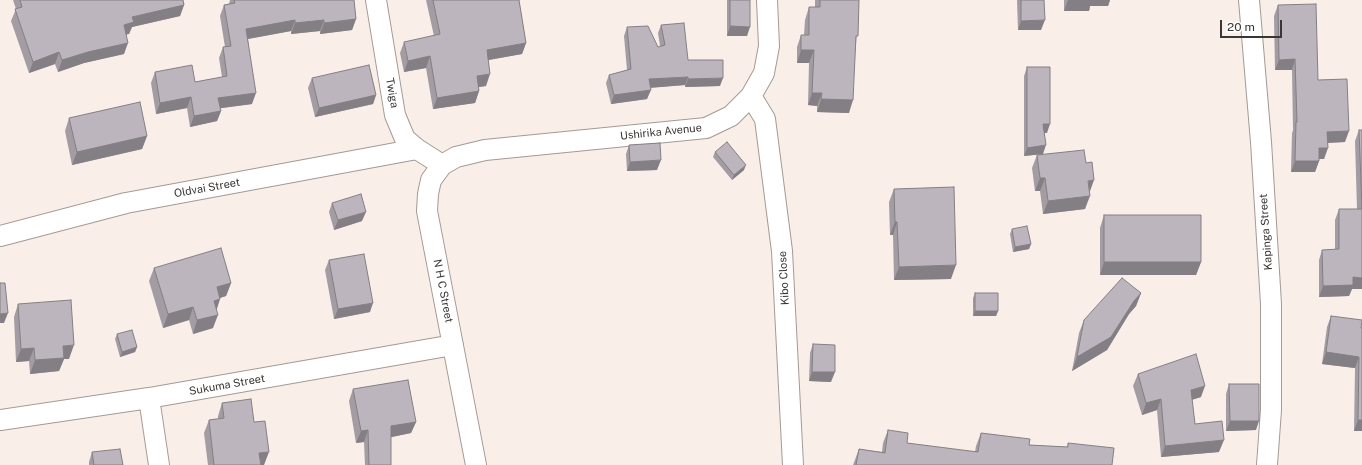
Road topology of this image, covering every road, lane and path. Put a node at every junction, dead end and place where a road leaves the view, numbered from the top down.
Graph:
1 (376, 0) edge
2 (766, 0) edge
3 (1249, 0) edge
4 (751, 96) junction
5 (417, 149) junction
6 (486, 150) joint
7 (442, 166) junction
8 (0, 236) edge
9 (453, 345) junction
10 (149, 398) junction
11 (0, 420) edge
12 (159, 465) edge
13 (476, 465) edge
14 (793, 465) edge
15 (1267, 465) edge

1 - 5 street, Twiga
2 - 4 street, Ushirika Avenue
3 - 15 street, Kapinga Street
4 - 6 street, Ushirika Avenue
4 - 14 street, Kibo Close
5 - 7 street, Twiga
5 - 8 street, Oldvai Street
6 - 7 street, N H C Street
7 - 9 street, N H C Street
9 - 10 street, Sukuma Street
9 - 13 street, N H C Street
10 - 11 street, Sukuma Street
10 - 12 street

